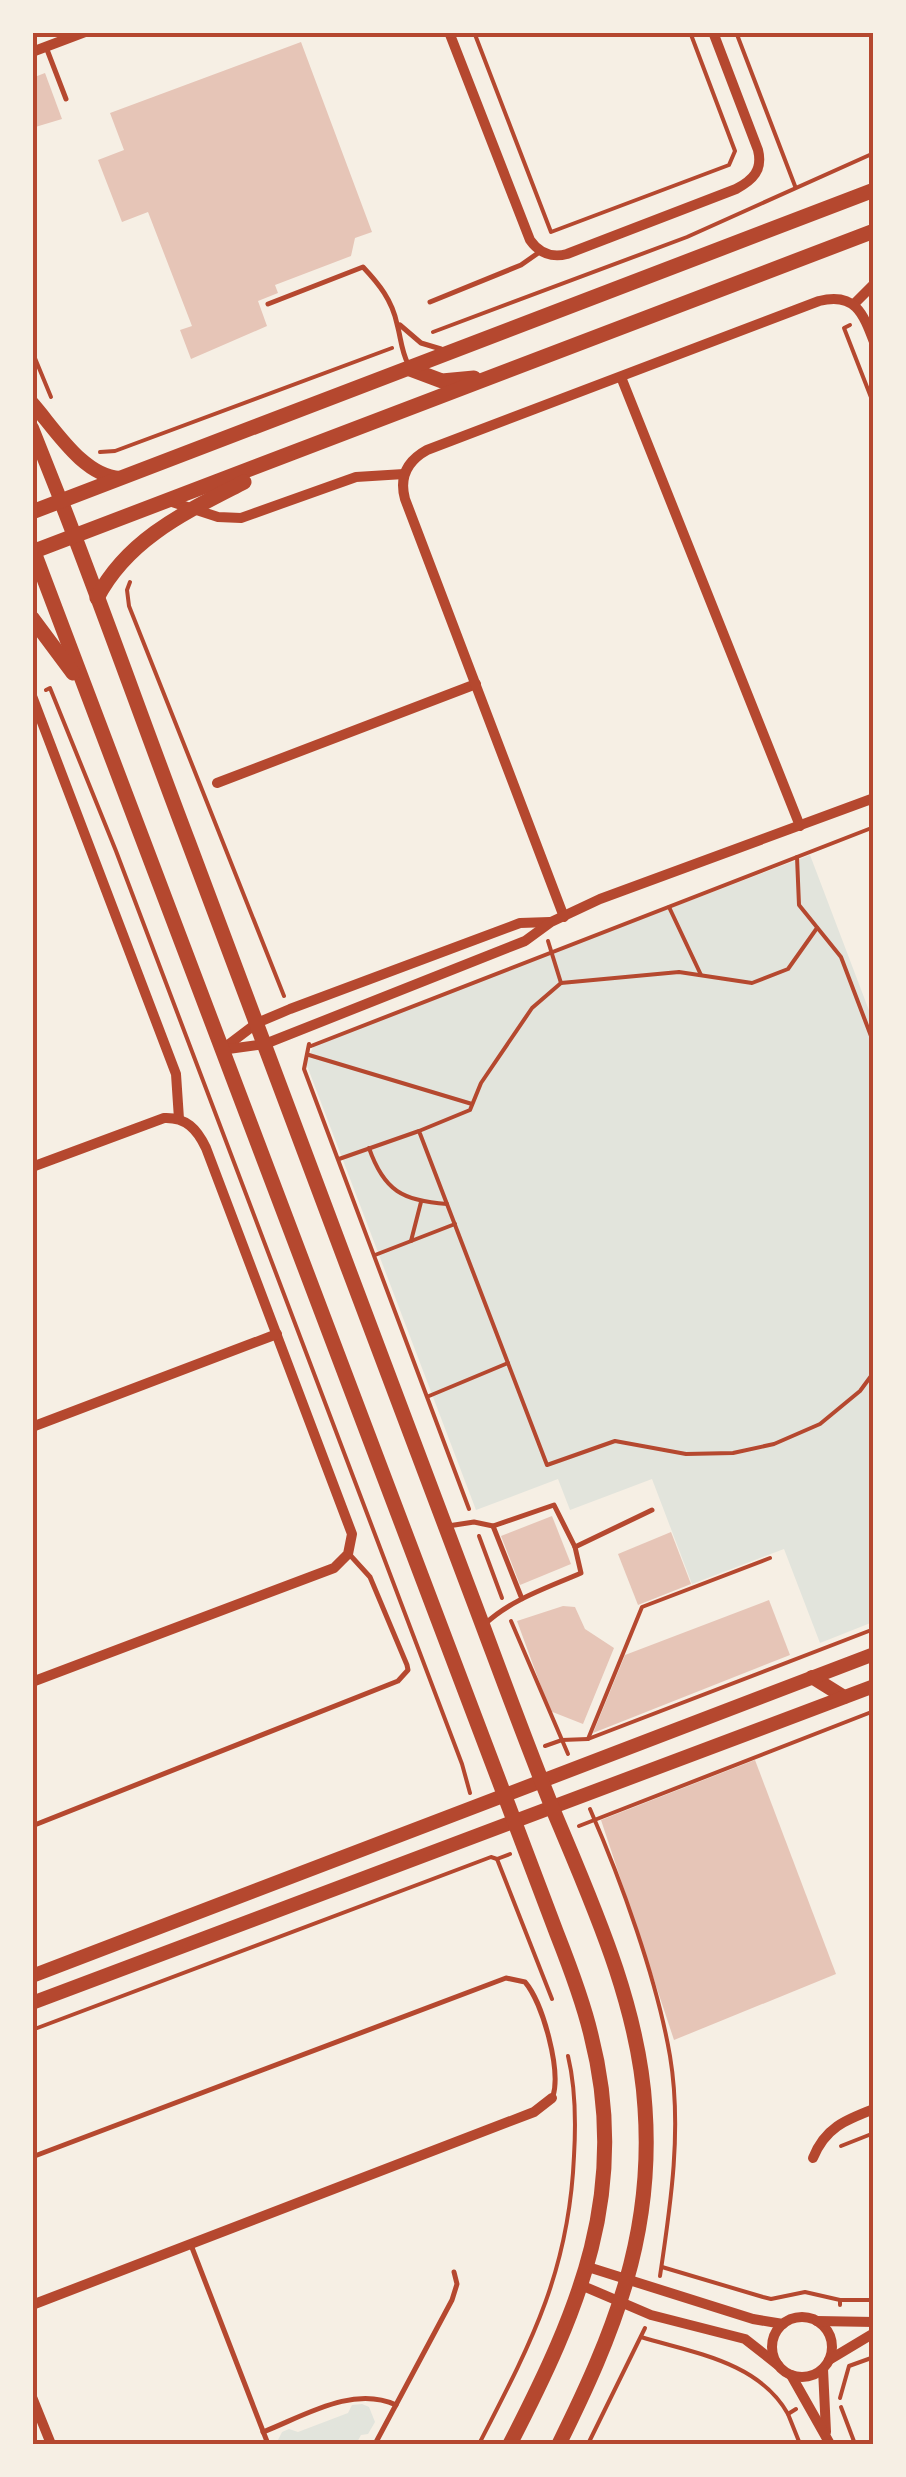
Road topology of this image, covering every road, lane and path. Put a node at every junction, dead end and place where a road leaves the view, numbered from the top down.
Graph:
1 (85, 32) edge
2 (449, 32) edge
3 (474, 32) edge
4 (690, 32) edge
5 (713, 32) edge
6 (736, 32) edge
7 (46, 47) junction
8 (32, 52) edge
9 (66, 99) dead end
10 (874, 152) edge
11 (795, 186) junction
12 (874, 190) edge
13 (874, 231) edge
14 (541, 252) junction
15 (874, 284) edge
16 (430, 302) dead end
17 (268, 304) dead end
18 (854, 304) junction
19 (864, 319) junction
20 (398, 323) junction
21 (416, 339) junction
22 (874, 342) edge
23 (400, 344) junction
24 (457, 350) junction
25 (32, 351) edge
26 (526, 364) junction
27 (410, 369) junction
28 (622, 376) junction
29 (32, 403) edge
30 (874, 405) edge
31 (56, 407) dead end
32 (32, 428) edge
33 (82, 450) junction
34 (306, 450) junction
35 (404, 474) junction
36 (120, 478) junction
37 (60, 501) junction
38 (169, 501) junction
39 (192, 509) junction
40 (32, 512) edge
41 (75, 537) junction
42 (33, 550) edge
43 (122, 561) junction
44 (97, 598) junction
45 (32, 618) edge
46 (476, 684) junction
47 (85, 688) junction
48 (32, 695) edge
49 (217, 783) dead end
50 (874, 798) edge
51 (800, 826) junction
52 (874, 827) edge
53 (797, 857) junction
54 (669, 906) junction
55 (564, 917) junction
56 (551, 922) junction
57 (818, 928) junction
58 (548, 941) dead end
59 (552, 952) junction
60 (701, 975) junction
61 (561, 983) junction
62 (290, 1010) junction
63 (256, 1023) junction
64 (299, 1030) junction
65 (265, 1044) junction
66 (874, 1044) edge
67 (310, 1046) junction
68 (221, 1050) junction
69 (308, 1054) junction
70 (304, 1068) junction
71 (278, 1079) junction
72 (238, 1095) junction
73 (211, 1104) junction
74 (472, 1104) junction
75 (179, 1118) junction
76 (419, 1131) junction
77 (369, 1148) junction
78 (338, 1159) junction
79 (32, 1167) edge
80 (421, 1202) junction
81 (447, 1204) junction
82 (455, 1224) junction
83 (410, 1241) junction
84 (374, 1255) junction
85 (277, 1334) junction
86 (508, 1363) junction
87 (874, 1372) edge
88 (427, 1397) junction
89 (32, 1428) edge
90 (652, 1510) dead end
91 (474, 1522) junction
92 (445, 1526) junction
93 (493, 1526) junction
94 (575, 1546) junction
95 (348, 1554) junction
96 (770, 1558) dead end
97 (522, 1599) junction
98 (505, 1606) junction
99 (482, 1626) junction
100 (874, 1630) edge
101 (874, 1654) edge
102 (812, 1677) junction
103 (32, 1682) edge
104 (874, 1686) edge
105 (844, 1697) junction
106 (758, 1698) junction
107 (874, 1711) edge
108 (768, 1726) junction
109 (588, 1738) junction
110 (562, 1740) junction
111 (530, 1751) junction
112 (494, 1765) junction
113 (573, 1766) junction
114 (464, 1777) junction
115 (542, 1779) junction
116 (504, 1795) junction
117 (584, 1796) junction
118 (476, 1806) junction
119 (553, 1808) junction
120 (595, 1820) junction
121 (514, 1822) junction
122 (32, 1826) edge
123 (563, 1832) junction
124 (484, 1834) junction
125 (524, 1848) junction
126 (494, 1858) junction
127 (205, 1911) junction
128 (213, 1935) junction
129 (32, 1976) edge
130 (32, 2003) edge
131 (556, 2015) dead end
132 (32, 2030) edge
133 (566, 2049) dead end
134 (670, 2056) dead end
135 (552, 2098) joint
136 (874, 2109) edge
137 (874, 2133) edge
138 (32, 2157) edge
139 (813, 2158) joint
140 (191, 2245) junction
141 (588, 2266) junction
142 (662, 2266) dead end
143 (454, 2272) dead end
144 (630, 2279) junction
145 (583, 2286) junction
146 (840, 2300) junction
147 (874, 2300) edge
148 (622, 2304) junction
149 (32, 2305) edge
150 (816, 2320) junction
151 (874, 2322) edge
152 (844, 2323) junction
153 (783, 2324) junction
154 (874, 2333) edge
155 (641, 2337) dead end
156 (874, 2357) edge
157 (778, 2365) junction
158 (826, 2365) junction
159 (791, 2375) junction
160 (32, 2397) edge
161 (806, 2403) junction
162 (396, 2405) junction
163 (788, 2414) junction
164 (263, 2432) junction
165 (828, 2441) edge
166 (51, 2444) edge
167 (268, 2444) edge
168 (375, 2444) edge
169 (479, 2444) edge
170 (510, 2444) edge
171 (559, 2444) edge
172 (800, 2444) edge
173 (855, 2444) edge

1 - 7 street
2 - 14 street
3 - 4 path
5 - 14 street
6 - 11 path
7 - 8 street
7 - 9 lane
10 - 11 path
11 - 21 path
12 - 24 main road
13 - 26 main road
14 - 16 lane
15 - 18 street
17 - 20 lane
18 - 19 street
18 - 28 street
19 - 22 street
19 - 30 path
20 - 21 lane
20 - 23 lane
21 - 24 lane
23 - 27 lane
23 - 33 path
24 - 27 main road
25 - 31 path
26 - 27 main road
26 - 34 main road
27 - 36 main road
28 - 35 street
28 - 51 street
29 - 33 street
32 - 37 street
33 - 36 street
34 - 38 main road
34 - 39 main road
35 - 39 street
35 - 46 street
36 - 37 main road
37 - 40 main road
37 - 41 main road
38 - 39 street
38 - 41 main road
39 - 43 main road
41 - 42 main road
41 - 44 main road
42 - 47 main road
43 - 44 main road
43 - 62 path
44 - 63 main road
45 - 47 main road
46 - 49 street
46 - 55 street
47 - 68 main road
48 - 73 path
48 - 75 street
50 - 51 street
51 - 55 street
52 - 53 path
53 - 54 path
53 - 57 path
54 - 59 path
54 - 60 path
55 - 56 street
56 - 62 street
56 - 64 street
57 - 60 path
57 - 66 path
58 - 59 path
59 - 61 path
59 - 67 path
60 - 61 path
61 - 74 path
62 - 63 street
63 - 65 main road
63 - 68 street
64 - 65 street
64 - 67 path
65 - 68 street
65 - 71 main road
67 - 69 path
68 - 72 main road
69 - 70 path
69 - 74 path
70 - 71 path
70 - 78 path
71 - 92 main road
72 - 73 path
72 - 112 main road
73 - 114 path
74 - 76 path
75 - 79 street
75 - 85 street
76 - 77 path
76 - 81 path
77 - 78 path
77 - 80 path
78 - 84 path
80 - 81 path
80 - 83 path
81 - 82 path
82 - 83 path
82 - 86 path
83 - 84 path
84 - 88 path
85 - 89 street
85 - 95 street
86 - 87 path
86 - 88 path
88 - 91 path
90 - 94 lane
91 - 92 lane
91 - 93 lane
91 - 98 path
92 - 99 main road
93 - 94 lane
93 - 97 lane
94 - 97 lane
95 - 103 street
95 - 122 lane
96 - 109 path
97 - 98 lane
98 - 99 lane
98 - 110 path
99 - 111 main road
100 - 109 path
101 - 102 street
102 - 105 street
102 - 106 street
104 - 105 street
105 - 108 street
106 - 108 street
106 - 113 street
107 - 120 path
108 - 117 street
109 - 110 path
110 - 111 path
110 - 113 path
111 - 115 main road
112 - 114 path
112 - 116 main road
113 - 115 street
114 - 118 path
115 - 116 street
115 - 119 main road
116 - 118 street
116 - 121 main road
117 - 119 street
117 - 120 path
118 - 127 street
119 - 121 street
119 - 123 main road
120 - 123 path
120 - 134 path
121 - 124 street
121 - 125 main road
123 - 144 main road
124 - 126 path
124 - 128 street
125 - 126 path
125 - 141 main road
126 - 131 path
126 - 132 path
127 - 128 street
127 - 129 street
128 - 130 street
133 - 169 path
135 - 138 lane
135 - 140 street
136 - 139 street
137 - 139 path
140 - 149 street
140 - 164 lane
141 - 144 street
141 - 145 main road
142 - 146 path
143 - 162 lane
144 - 148 main road
144 - 153 street
145 - 148 street
145 - 170 main road
146 - 147 path
146 - 152 path
148 - 157 street
148 - 171 main road
150 - 152 street
150 - 153 street
150 - 158 street
151 - 152 street
153 - 157 street
154 - 158 street
155 - 163 path
156 - 173 path
157 - 159 street
158 - 159 street
158 - 165 street
159 - 161 street
160 - 166 street
161 - 163 path
161 - 165 street
162 - 164 lane
162 - 168 lane
163 - 172 path
164 - 167 lane

